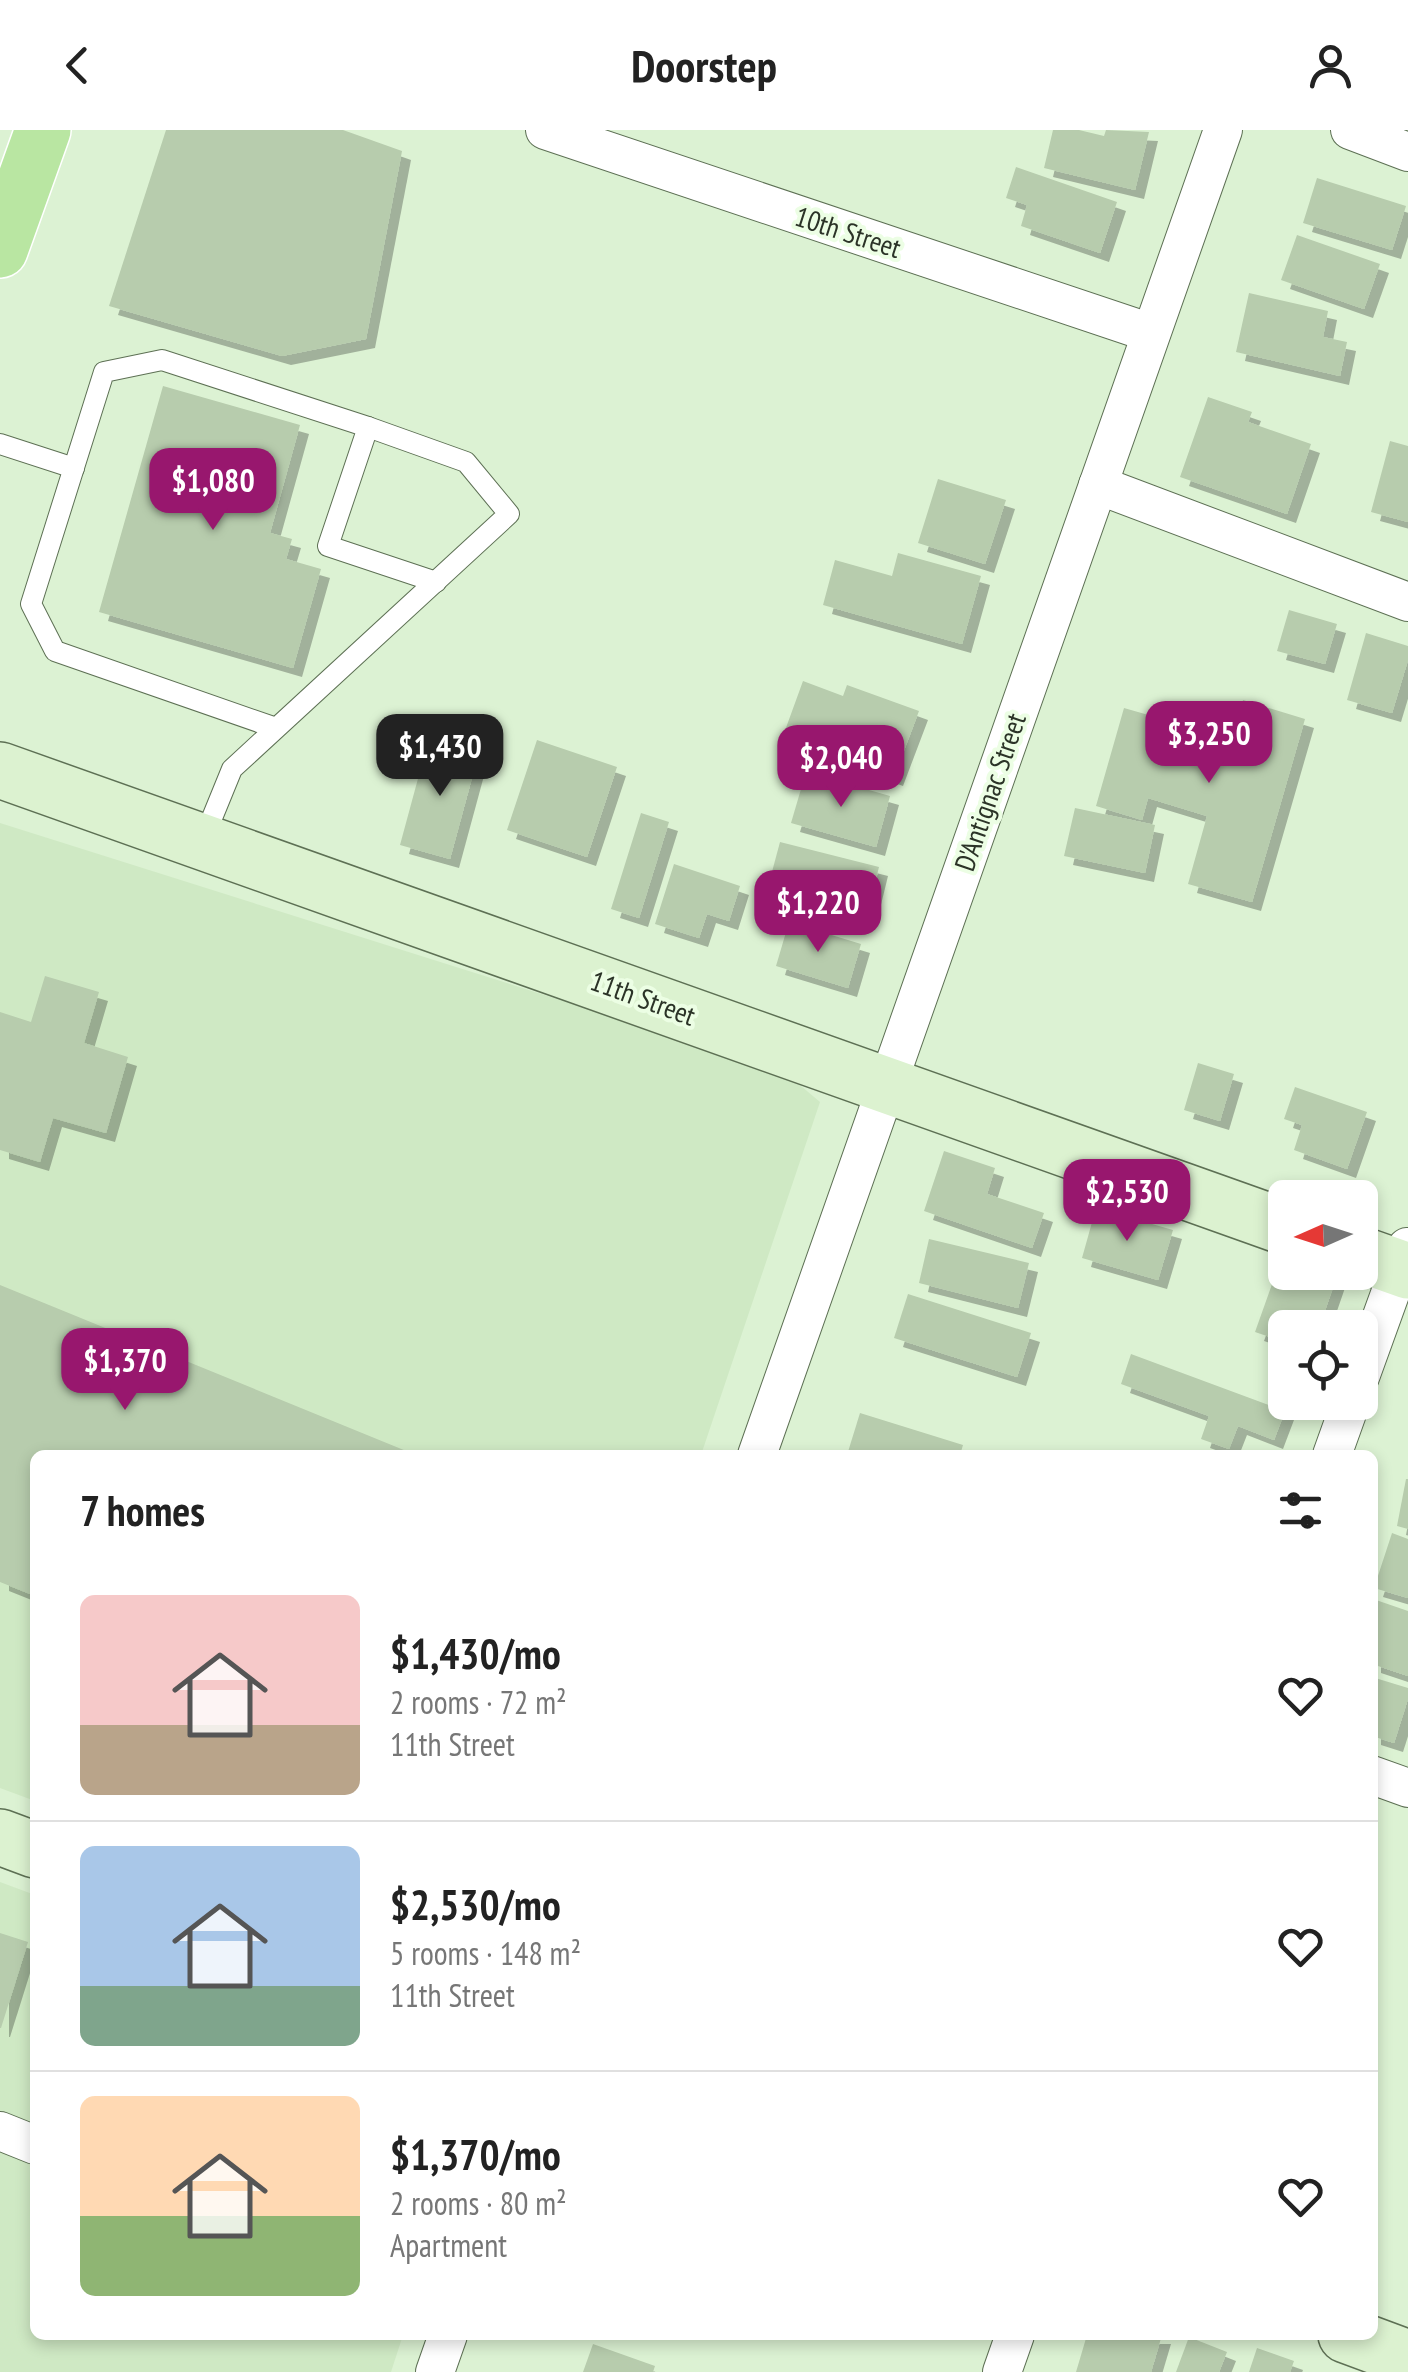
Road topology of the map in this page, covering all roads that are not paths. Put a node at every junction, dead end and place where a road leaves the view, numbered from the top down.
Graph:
1 (43, 130) edge
2 (545, 130) edge
3 (1223, 130) edge
4 (1350, 130) edge
5 (624, 143) edge
6 (1408, 152) edge
7 (0, 250) edge
8 (1152, 333) junction
9 (368, 428) junction
10 (0, 444) edge
11 (74, 468) junction
12 (1098, 485) junction
13 (436, 582) junction
14 (1408, 602) edge
15 (276, 728) junction
16 (0, 770) edge
17 (202, 842) junction
18 (888, 1086) junction
19 (1268, 1221) edge
20 (1394, 1259) edge
21 (1378, 1315) edge
22 (1345, 1420) edge
23 (760, 1450) edge
24 (1334, 1450) edge
25 (1378, 1778) edge
26 (1408, 1788) edge
27 (0, 1837) edge
28 (30, 1848) edge
29 (0, 2131) edge
30 (30, 2143) edge
31 (446, 2340) edge
32 (1013, 2340) edge
33 (1359, 2340) edge
34 (1408, 2358) edge
35 (435, 2372) edge
36 (1002, 2372) edge

1 - 7 main road
2 - 5 street, 10th Street
3 - 8 street, D'Antignac Street
4 - 6 street
5 - 8 street, 10th Street
8 - 12 street, D'Antignac Street
9 - 11 lane
9 - 13 lane
9 - 13 lane
10 - 11 lane
11 - 15 lane
12 - 14 street
12 - 18 street, D'Antignac Street
13 - 15 lane
15 - 17 lane
16 - 17 main road, 11th Street
17 - 18 main road, 11th Street
18 - 19 main road, 11th Street
18 - 23 street, D'Antignac Street
20 - 21 street
22 - 24 street
25 - 26 street
27 - 28 main road
29 - 30 street
31 - 35 street
32 - 36 street
33 - 34 main road

